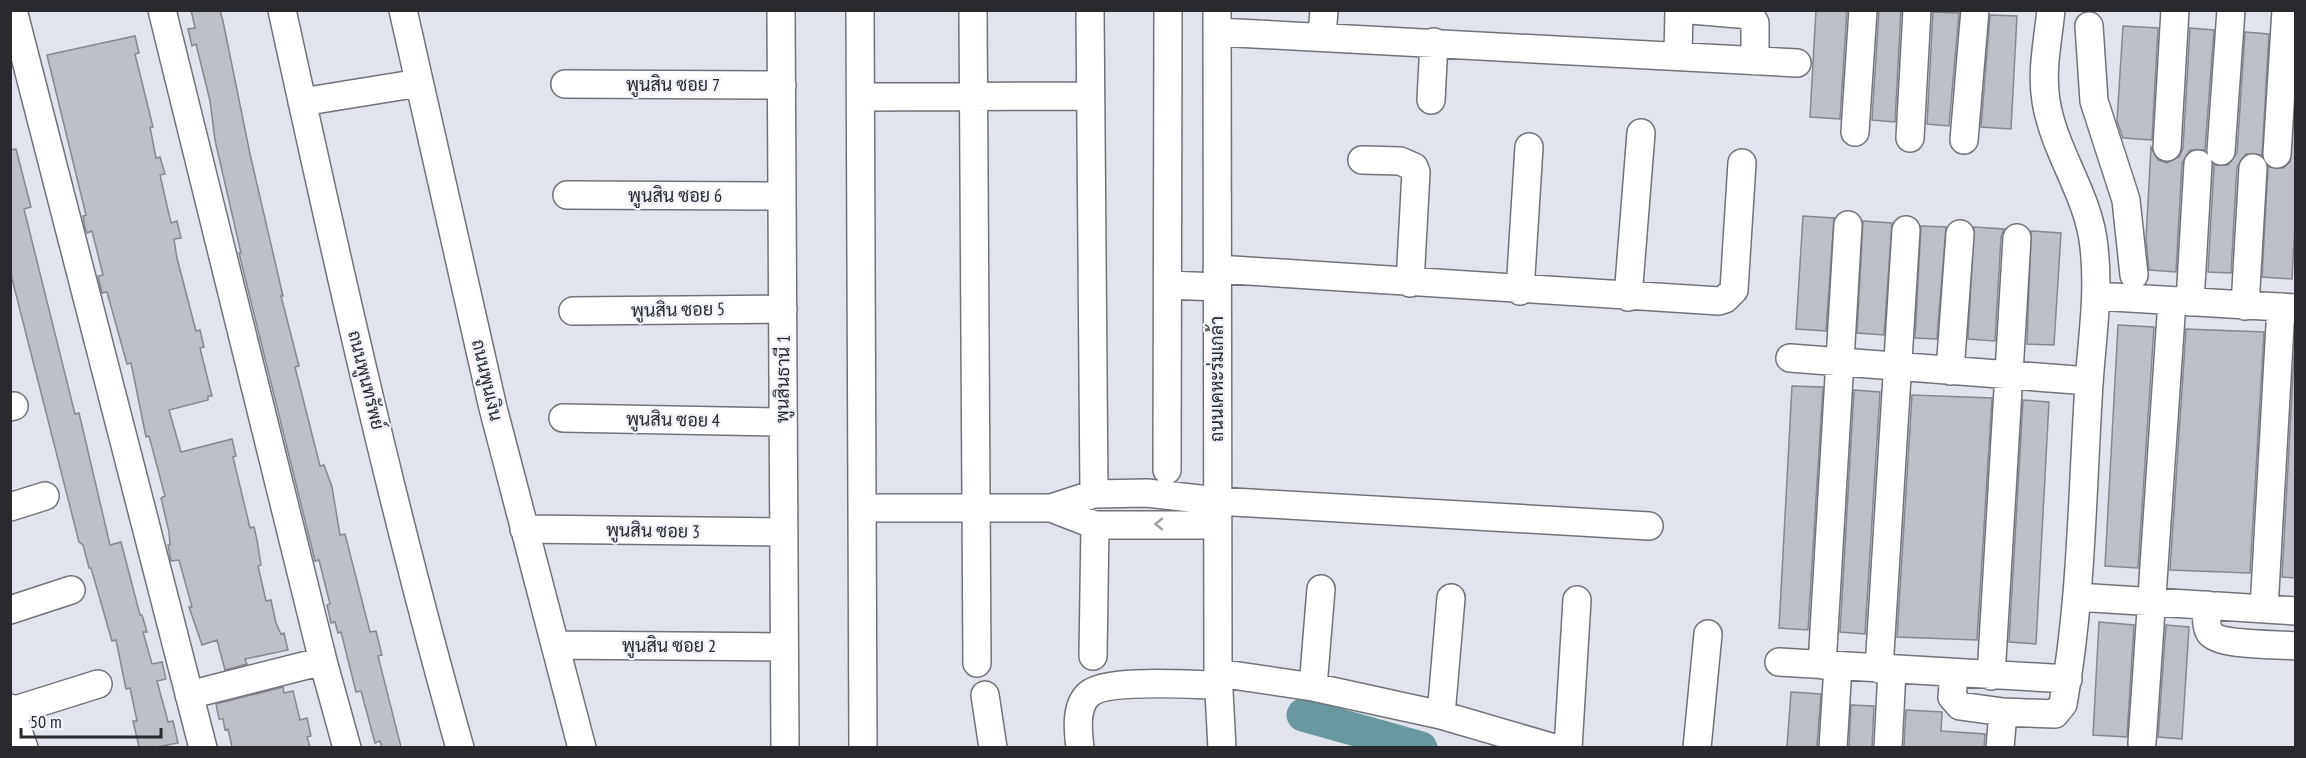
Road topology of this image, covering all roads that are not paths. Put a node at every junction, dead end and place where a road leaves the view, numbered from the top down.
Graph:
1 (13, 10) edge
2 (162, 10) edge
3 (282, 10) edge
4 (403, 10) edge
5 (782, 10) edge
6 (860, 10) edge
7 (973, 10) edge
8 (1090, 10) edge
9 (1168, 10) edge
10 (1679, 10) edge
11 (1691, 10) edge
12 (1863, 10) edge
13 (1917, 10) edge
14 (1975, 10) edge
15 (2051, 10) edge
16 (2175, 10) edge
17 (2231, 10) edge
18 (2286, 10) edge
19 (1218, 21) edge
20 (1323, 23) edge
21 (2089, 26) dead end
22 (1434, 42) junction
23 (1678, 56) junction
24 (1755, 60) junction
25 (1797, 63) dead end
26 (419, 82) junction
27 (565, 84) dead end
28 (782, 85) junction
29 (1090, 96) junction
30 (861, 97) junction
31 (973, 97) junction
32 (1431, 100) dead end
33 (302, 102) junction
34 (1855, 132) dead end
35 (1641, 133) dead end
36 (1910, 138) dead end
37 (1965, 140) dead end
38 (1528, 147) dead end
39 (2167, 147) dead end
40 (2277, 154) dead end
41 (1362, 159) dead end
42 (1742, 163) dead end
43 (2253, 168) dead end
44 (567, 195) dead end
45 (782, 196) junction
46 (2126, 200) junction
47 (2089, 216) junction
48 (1848, 225) dead end
49 (1906, 230) dead end
50 (1960, 234) dead end
51 (2017, 238) dead end
52 (2134, 275) dead end
53 (1217, 278) junction
54 (1410, 283) junction
55 (1169, 285) junction
56 (1520, 291) junction
57 (2096, 296) junction
58 (1628, 297) junction
59 (2181, 302) junction
60 (2246, 306) junction
61 (2288, 307) edge
62 (783, 309) junction
63 (573, 311) dead end
64 (1790, 358) dead end
65 (1842, 362) junction
66 (1897, 367) junction
67 (1950, 371) junction
68 (2008, 375) junction
69 (2089, 381) junction
70 (563, 418) dead end
71 (782, 422) junction
72 (1167, 471) dead end
73 (1106, 494) junction
74 (45, 496) dead end
75 (10, 507) edge
76 (863, 507) junction
77 (975, 507) junction
78 (1051, 508) junction
79 (1217, 513) junction
80 (1106, 525) junction
81 (1648, 526) dead end
82 (524, 529) junction
83 (783, 532) junction
84 (1321, 589) dead end
85 (71, 590) dead end
86 (2077, 597) junction
87 (1451, 598) dead end
88 (1577, 600) dead end
89 (2152, 602) junction
90 (2207, 605) junction
91 (2264, 609) junction
92 (10, 610) edge
93 (2295, 611) edge
94 (1708, 634) dead end
95 (555, 645) junction
96 (2295, 646) edge
97 (784, 647) junction
98 (1093, 656) dead end
99 (323, 661) junction
100 (1779, 662) dead end
101 (977, 663) dead end
102 (1830, 666) junction
103 (1885, 670) junction
104 (1954, 674) junction
105 (1991, 676) junction
106 (1218, 679) junction
107 (2068, 679) junction
108 (98, 684) dead end
109 (1313, 687) junction
110 (189, 694) junction
111 (986, 695) dead end
112 (11, 710) edge
113 (2003, 712) junction
114 (1441, 715) junction
115 (2142, 743) dead end
116 (24, 747) edge
117 (203, 747) edge
118 (347, 747) edge
119 (460, 747) edge
120 (582, 747) edge
121 (785, 747) edge
122 (863, 747) edge
123 (993, 747) edge
124 (1080, 747) edge
125 (1222, 747) edge
126 (1554, 747) edge
127 (1568, 747) edge
128 (1697, 747) edge
129 (1833, 747) edge
130 (1888, 747) edge
131 (2000, 747) edge

1 - 110 street
2 - 99 street
3 - 33 street, ถนนพูนทรัพย์
4 - 26 street, ถนนพูนเงิน
5 - 28 street, พูนสินธานี 1
6 - 30 street
7 - 31 street
8 - 29 street
9 - 55 street
10 - 23 street
11 - 24 street
12 - 34 street
13 - 36 street
14 - 37 street
15 - 47 street
16 - 39 street
17 - 59 street
18 - 40 street
19 - 20 street
19 - 53 street, ถนนเคหะร่มเกล้า
20 - 22 street
21 - 46 street
22 - 23 street
22 - 32 street
23 - 24 street
24 - 25 street
26 - 33 street
26 - 82 street, ถนนพูนเงิน
27 - 28 street, พูนสิน ซอย 7
28 - 45 street, พูนสินธานี 1
29 - 31 street
29 - 73 street
30 - 31 street
30 - 76 street
31 - 77 street
33 - 119 street, ถนนพูนทรัพย์
35 - 58 street
38 - 56 street
41 - 54 street
42 - 58 street
43 - 60 street
44 - 45 street, พูนสิน ซอย 6
45 - 62 street, พูนสินธานี 1
46 - 47 street
46 - 52 street
47 - 57 street
48 - 65 street
49 - 66 street
50 - 67 street
51 - 68 street
53 - 54 street
53 - 55 street
53 - 79 street, ถนนเคหะร่มเกล้า
54 - 56 street
55 - 72 street
56 - 58 street
57 - 59 street
57 - 69 street
59 - 60 street
59 - 89 street
60 - 61 street
61 - 91 street
62 - 63 street, พูนสิน ซอย 5
62 - 71 street, พูนสินธานี 1
64 - 65 street
65 - 66 street
65 - 102 street
66 - 67 street
66 - 103 street
67 - 68 street
68 - 69 street
68 - 105 street
69 - 86 street
70 - 71 street, พูนสิน ซอย 4
71 - 83 street, พูนสินธานี 1
73 - 78 street
73 - 79 street
73 - 80 street
74 - 75 street
76 - 77 street
76 - 122 street
77 - 78 street
77 - 101 street
78 - 80 street
79 -> 80 street
79 - 81 street
79 - 106 street, ถนนเคหะร่มเกล้า
80 - 98 street
82 - 83 street, พูนสิน ซอย 3
82 - 95 street, ถนนพูนเงิน
83 - 97 street, พูนสินธานี 1
84 - 109 street
85 - 92 street
86 - 89 street
86 - 107 street
87 - 114 street
88 - 127 street
89 - 90 street
89 - 115 street
90 - 91 street
90 - 96 street
91 - 93 street
94 - 128 street
95 - 97 street, พูนสิน ซอย 2
95 - 120 street, ถนนพูนเงิน
97 - 121 street, พูนสินธานี 1
99 - 110 street
99 - 118 street
100 - 102 street
102 - 103 street
102 - 129 street
103 - 104 street
103 - 130 street
104 - 105 street
104 - 113 street
105 - 107 street
106 - 109 street
106 - 124 street
106 - 125 street, ถนนเคหะร่มเกล้า
107 - 113 street
108 - 112 street
109 - 114 street
110 - 117 street
111 - 123 street
112 - 116 street
113 - 131 street
114 - 126 street

